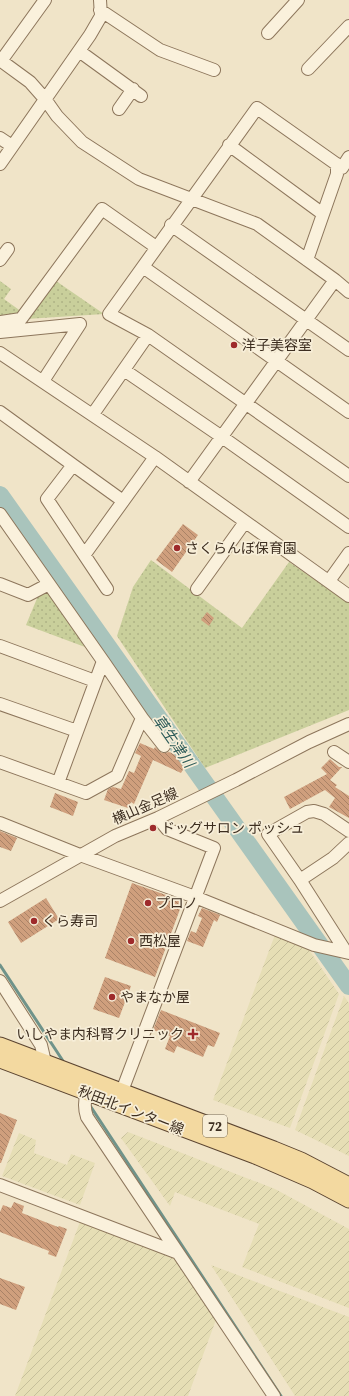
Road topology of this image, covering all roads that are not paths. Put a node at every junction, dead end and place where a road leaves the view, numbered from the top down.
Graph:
1 (45, 0) edge
2 (298, 0) edge
3 (100, 5) edge
4 (349, 26) edge
5 (268, 33) dead end
6 (79, 51) junction
7 (0, 60) edge
8 (214, 70) dead end
9 (308, 70) dead end
10 (45, 99) junction
11 (119, 109) dead end
12 (0, 138) edge
13 (229, 145) junction
14 (12, 146) junction
15 (349, 157) edge
16 (0, 164) edge
17 (337, 164) junction
18 (191, 198) junction
19 (323, 214) junction
20 (171, 225) junction
21 (156, 247) junction
22 (8, 249) dead end
23 (0, 260) edge
24 (307, 260) junction
25 (143, 267) junction
26 (335, 280) junction
27 (349, 292) edge
28 (307, 320) junction
29 (0, 322) edge
30 (0, 332) edge
31 (148, 335) junction
32 (349, 350) edge
33 (0, 353) edge
34 (277, 361) junction
35 (124, 370) junction
36 (43, 381) junction
37 (246, 403) junction
38 (0, 412) edge
39 (349, 412) edge
40 (93, 414) junction
41 (222, 437) junction
42 (155, 457) junction
43 (73, 465) junction
44 (349, 476) edge
45 (189, 482) junction
46 (123, 501) junction
47 (0, 514) edge
48 (245, 522) junction
49 (349, 527) edge
50 (349, 552) edge
51 (85, 554) junction
52 (329, 581) junction
53 (0, 584) edge
54 (49, 584) junction
55 (197, 589) dead end
56 (107, 590) dead end
57 (349, 596) edge
58 (0, 646) edge
59 (103, 661) junction
60 (95, 681) junction
61 (0, 704) edge
62 (142, 718) junction
63 (349, 724) edge
64 (77, 731) junction
65 (164, 746) dead end
66 (334, 752) dead end
67 (0, 762) edge
68 (349, 762) edge
69 (58, 783) junction
70 (158, 818) junction
71 (0, 823) edge
72 (349, 831) edge
73 (349, 843) edge
74 (80, 855) junction
75 (300, 880) junction
76 (195, 897) junction
77 (0, 901) edge
78 (348, 953) edge
79 (0, 981) edge
80 (0, 1045) edge
81 (0, 1060) edge
82 (45, 1062) junction
83 (82, 1090) junction
84 (122, 1091) junction
85 (349, 1185) edge
86 (0, 1186) edge
87 (349, 1200) edge
88 (178, 1253) junction
89 (274, 1396) edge

1 - 7 street
2 - 5 street
3 - 6 street
3 - 8 street
4 - 9 street
6 - 10 street
6 - 11 street
7 - 10 street
10 - 14 street
10 - 18 street
12 - 14 street
13 - 17 street
13 - 18 street
13 - 19 street
14 - 16 street
15 - 17 street
17 - 19 street
18 - 20 street
18 - 24 street
19 - 24 street
20 - 21 street
20 - 28 street
21 - 25 street
21 - 29 street
22 - 23 street
24 - 26 street
25 - 31 street
25 - 34 street
26 - 27 street
26 - 28 street
28 - 32 street
28 - 34 street
30 - 36 street
31 - 35 street
31 - 37 street
33 - 36 street
34 - 37 street
34 - 39 street
35 - 40 street
35 - 41 street
36 - 40 street
37 - 41 street
37 - 44 street
38 - 43 street
40 - 42 street
41 - 45 street
41 - 49 street
42 - 45 street
42 - 46 street
43 - 46 street
43 - 51 street
45 - 48 street
46 - 51 street
47 - 54 street
48 - 52 street
48 - 55 street
50 - 52 street
51 - 56 street
52 - 57 street
53 - 54 street
54 - 59 street
58 - 60 street
59 - 60 street
59 - 62 street
60 - 64 street
61 - 64 street
62 - 65 street
62 - 69 street
63 - 70 street, 横山金足線
64 - 69 street
66 - 68 street
67 - 69 street
70 - 74 street, 横山金足線
70 - 76 street
71 - 74 street
72 - 75 street
73 - 75 street
74 - 76 street
74 - 77 street, 横山金足線
75 - 78 street
76 - 78 street
76 - 84 street
79 - 82 street
80 - 82 main road, 秋田北インター線 / 72
81 - 83 main road, 秋田北インター線 / 72
82 - 83 main road, 秋田北インター線 / 72
83 - 84 main road, 秋田北インター線 / 72
83 - 87 main road, 秋田北インター線 / 72
83 - 88 street
84 - 85 main road, 秋田北インター線 / 72
86 - 88 street
88 - 89 street

